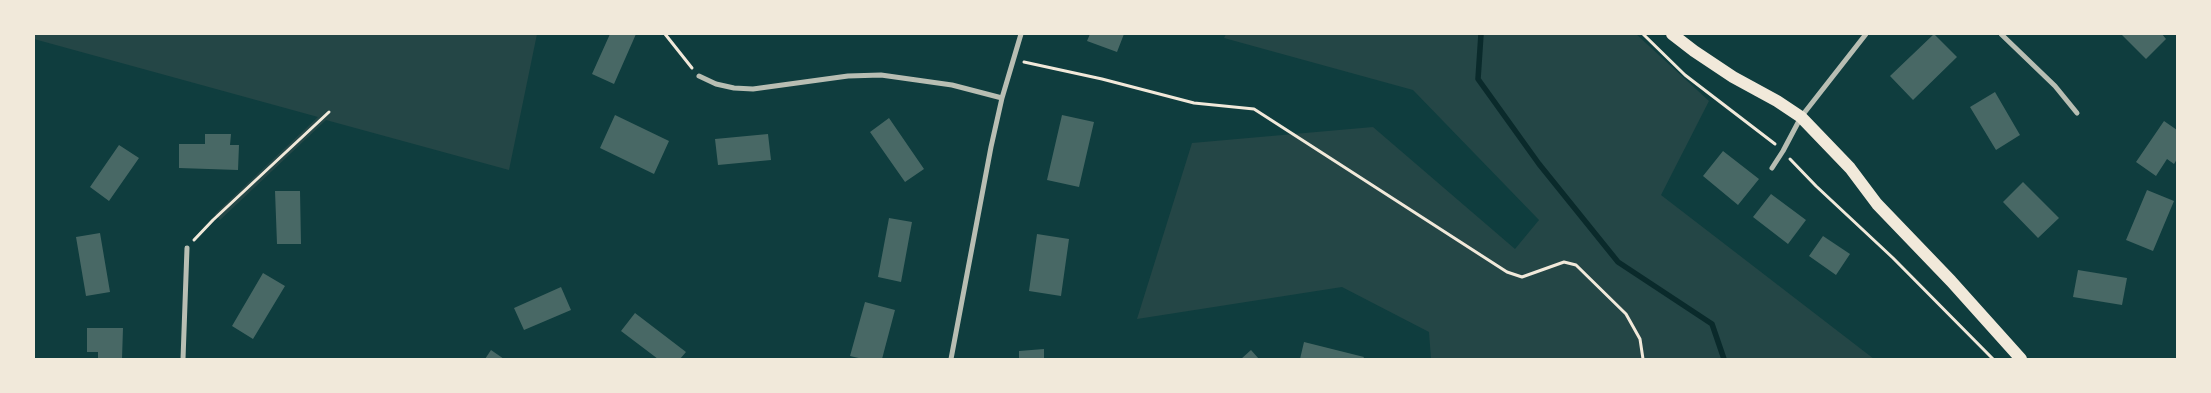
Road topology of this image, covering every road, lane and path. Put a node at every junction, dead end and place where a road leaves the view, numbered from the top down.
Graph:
1 (665, 34) edge
2 (1021, 34) edge
3 (1643, 34) edge
4 (1672, 34) edge
5 (1866, 34) edge
6 (2001, 34) edge
7 (1014, 59) junction
8 (699, 76) joint
9 (1002, 98) junction
10 (329, 112) dead end
11 (2078, 113) dead end
12 (1800, 117) junction
13 (1783, 151) junction
14 (1772, 168) dead end
15 (187, 248) joint
16 (183, 359) edge
17 (951, 359) edge
18 (1642, 359) edge
19 (1993, 359) edge
20 (2020, 359) edge

1 - 8 path
2 - 7 street
3 - 13 path
4 - 12 main road
5 - 12 street
6 - 11 street
7 - 9 street
7 - 18 path
8 - 9 street
9 - 17 street
10 - 15 path
12 - 13 street
12 - 20 main road
13 - 14 street
13 - 19 path
15 - 16 street

